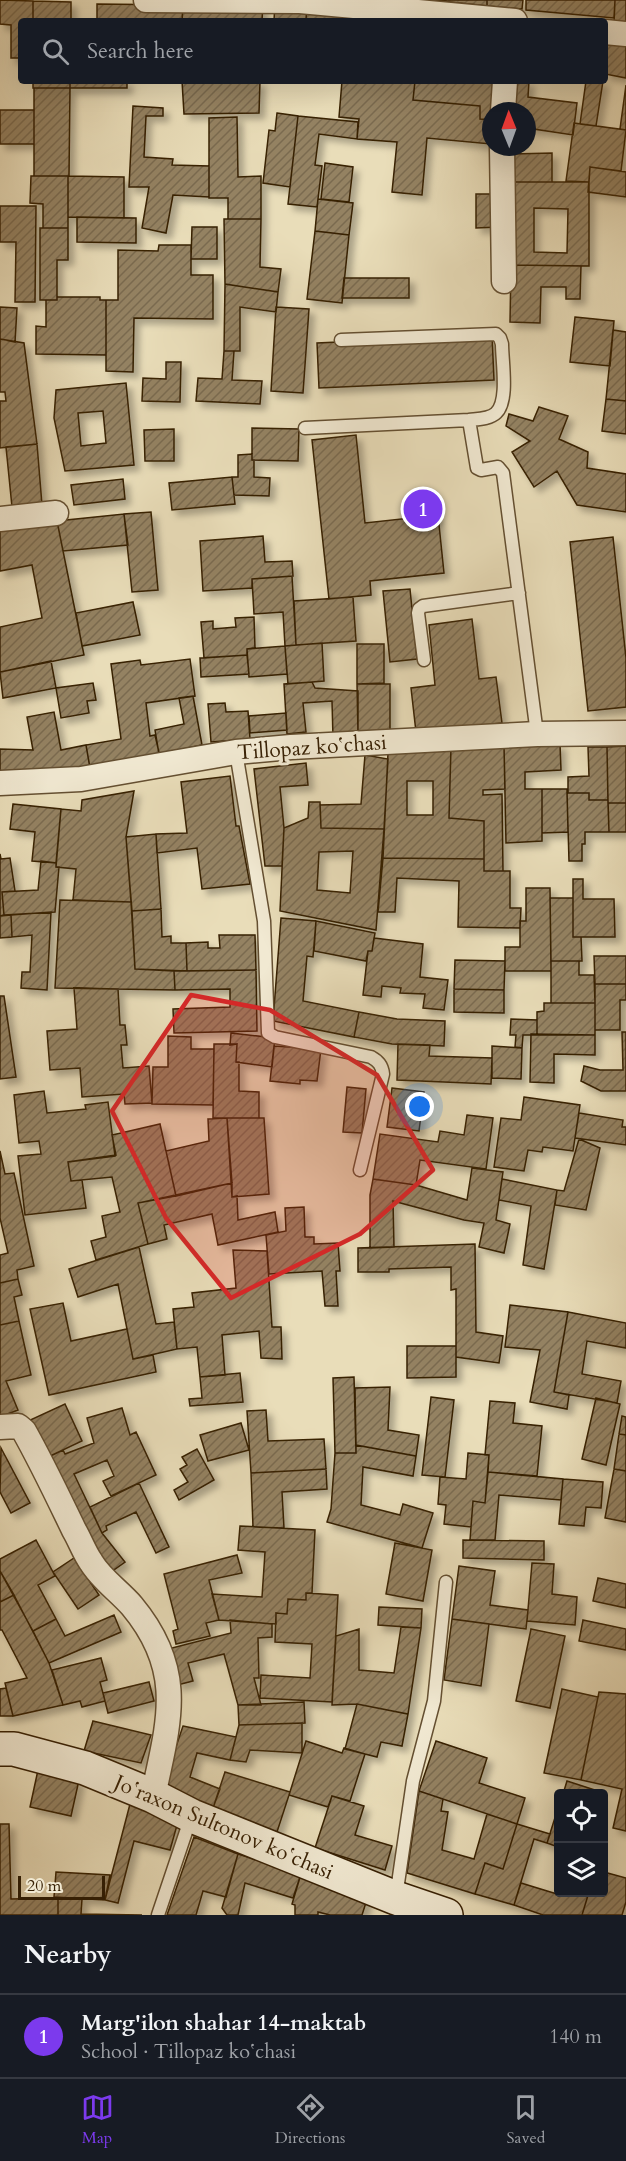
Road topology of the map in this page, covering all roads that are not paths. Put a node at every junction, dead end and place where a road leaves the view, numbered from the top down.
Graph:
1 (146, 0) edge
2 (477, 18) edge
3 (608, 32) edge
4 (626, 34) edge
5 (505, 84) edge
6 (504, 102) edge
7 (501, 156) edge
8 (504, 281) dead end
9 (341, 340) dead end
10 (469, 420) junction
11 (305, 428) dead end
12 (56, 513) dead end
13 (0, 519) edge
14 (519, 593) junction
15 (424, 660) dead end
16 (626, 733) edge
17 (537, 734) junction
18 (236, 752) junction
19 (0, 783) edge
20 (360, 1170) dead end
21 (0, 1426) edge
22 (446, 1582) dead end
23 (0, 1749) edge
24 (153, 1796) junction
25 (192, 1816) junction
26 (396, 1898) junction
27 (158, 1915) edge
28 (446, 1915) edge

1 - 2 street
3 - 4 street
5 - 6 street
7 - 8 street
9 - 10 lane
10 - 11 lane
10 - 14 lane
12 - 13 street
14 - 15 lane
14 - 17 lane
16 - 17 street, Tillopaz koʻchasi
17 - 18 street, Tillopaz koʻchasi
18 - 19 street, Tillopaz koʻchasi
18 - 20 lane
21 - 24 street
22 - 26 lane
23 - 24 street, Joʻraxon Sultonov koʻchasi
24 - 25 street, Joʻraxon Sultonov koʻchasi
25 - 26 street, Joʻraxon Sultonov koʻchasi
25 - 27 lane
26 - 28 street, Joʻraxon Sultonov koʻchasi

